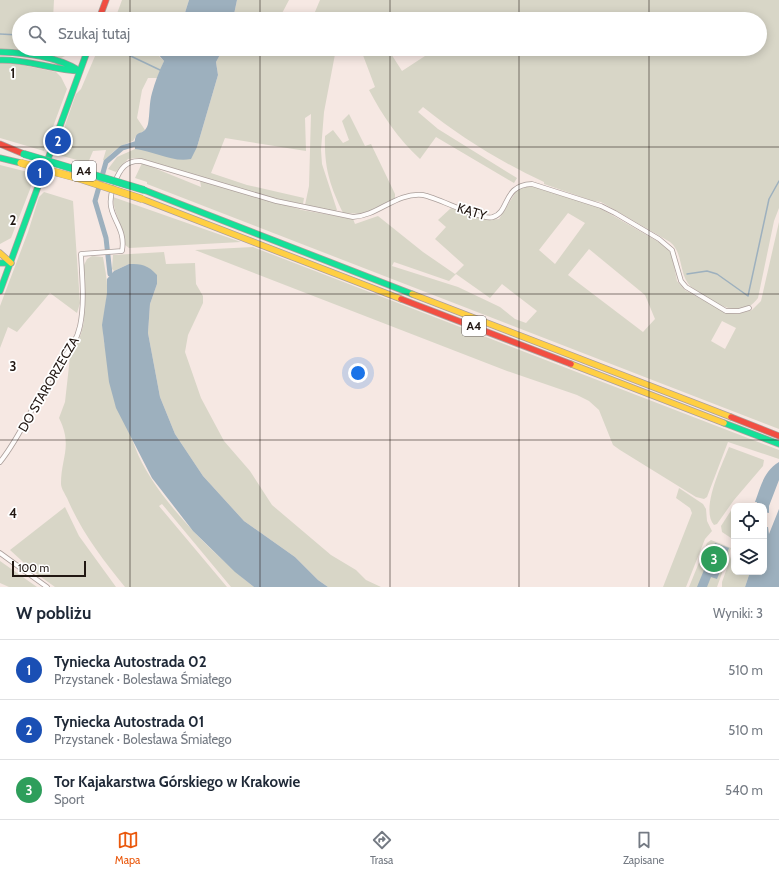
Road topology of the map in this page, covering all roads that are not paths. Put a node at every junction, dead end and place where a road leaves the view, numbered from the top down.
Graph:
1 (106, 0) edge
2 (102, 12) edge
3 (0, 52) edge
4 (12, 53) edge
5 (31, 56) edge
6 (85, 56) edge
7 (0, 60) edge
8 (80, 71) junction
9 (0, 144) edge
10 (0, 149) edge
11 (24, 154) junction
12 (0, 159) edge
13 (0, 253) edge
14 (81, 254) joint
15 (0, 263) edge
16 (11, 263) junction
17 (0, 290) edge
18 (749, 308) dead end
19 (774, 437) edge
20 (779, 444) edge
21 (0, 462) edge
22 (0, 553) edge
23 (47, 587) edge

1 - 2 main road
3 - 4 main road
5 - 8 main road
6 - 8 main road
7 - 8 main road
8 - 16 main road
9 - 11 main road
10 - 11 main road, A4
11 - 19 main road, A4, bridge
12 - 19 main road, A4, bridge
13 - 16 main road
14 - 18 street, KĄTY
14 - 21 street, DO STARORZECZA
15 - 16 main road
16 - 17 main road
19 - 20 main road, A4
22 - 23 street

